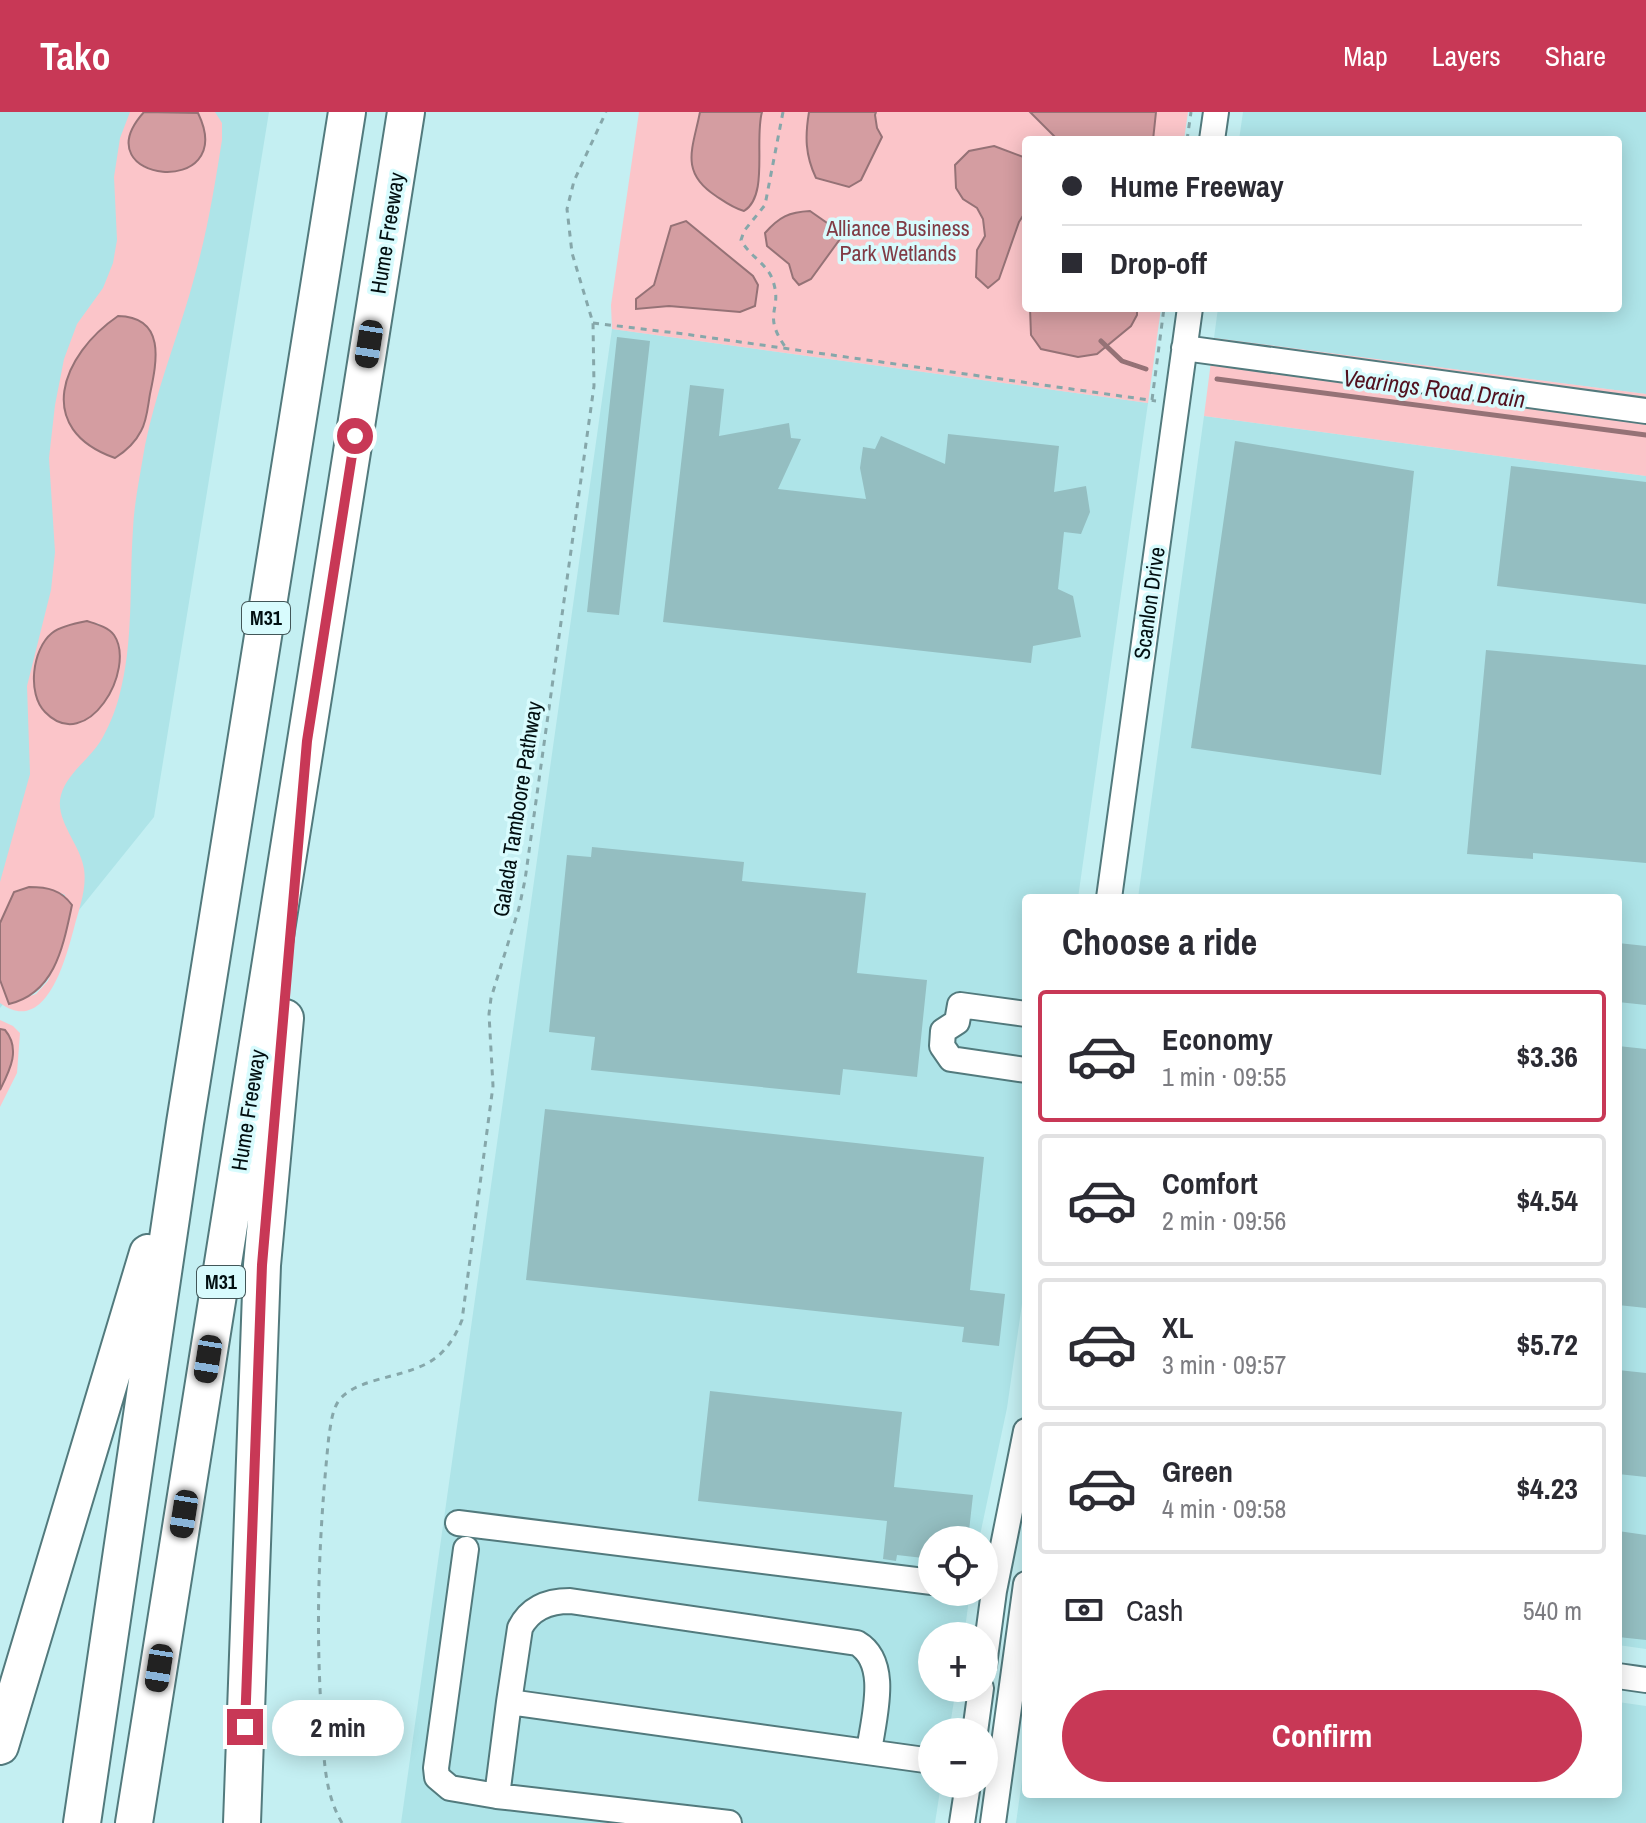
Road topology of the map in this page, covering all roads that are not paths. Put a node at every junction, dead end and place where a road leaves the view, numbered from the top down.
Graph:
1 (347, 112) edge
2 (406, 112) edge
3 (1216, 112) edge
4 (1213, 136) edge
5 (1189, 312) edge
6 (1184, 348) junction
7 (1646, 411) edge
8 (307, 741) junction
9 (1110, 894) edge
10 (1022, 1013) edge
11 (1022, 1068) edge
12 (185, 1123) junction
13 (1022, 1448) edge
14 (458, 1523) dead end
15 (466, 1549) dead end
16 (998, 1551) edge
17 (918, 1580) edge
18 (998, 1590) edge
19 (1022, 1591) edge
20 (1022, 1619) edge
21 (1622, 1677) edge
22 (1646, 1680) edge
23 (509, 1702) junction
24 (0, 1746) edge
25 (869, 1752) junction
26 (918, 1759) edge
27 (497, 1796) junction
28 (966, 1798) edge
29 (82, 1823) edge
30 (134, 1823) edge
31 (242, 1823) edge
32 (729, 1823) edge
33 (962, 1823) edge
34 (993, 1823) edge

1 - 12 highway, M31
2 - 8 highway, Hume Freeway / M31
3 - 4 street
5 - 6 street, Scanlon Drive
6 - 7 street
6 - 9 street, Scanlon Drive
8 - 30 highway, Hume Freeway / M31
8 - 31 highway
10 - 11 street
12 - 24 highway
12 - 29 highway, M31
13 - 16 street
14 - 17 street
15 - 27 street
18 - 19 street
20 - 34 street
21 - 22 street
23 - 25 street
23 - 25 street
23 - 27 street
25 - 26 street
27 - 32 street
28 - 33 street

